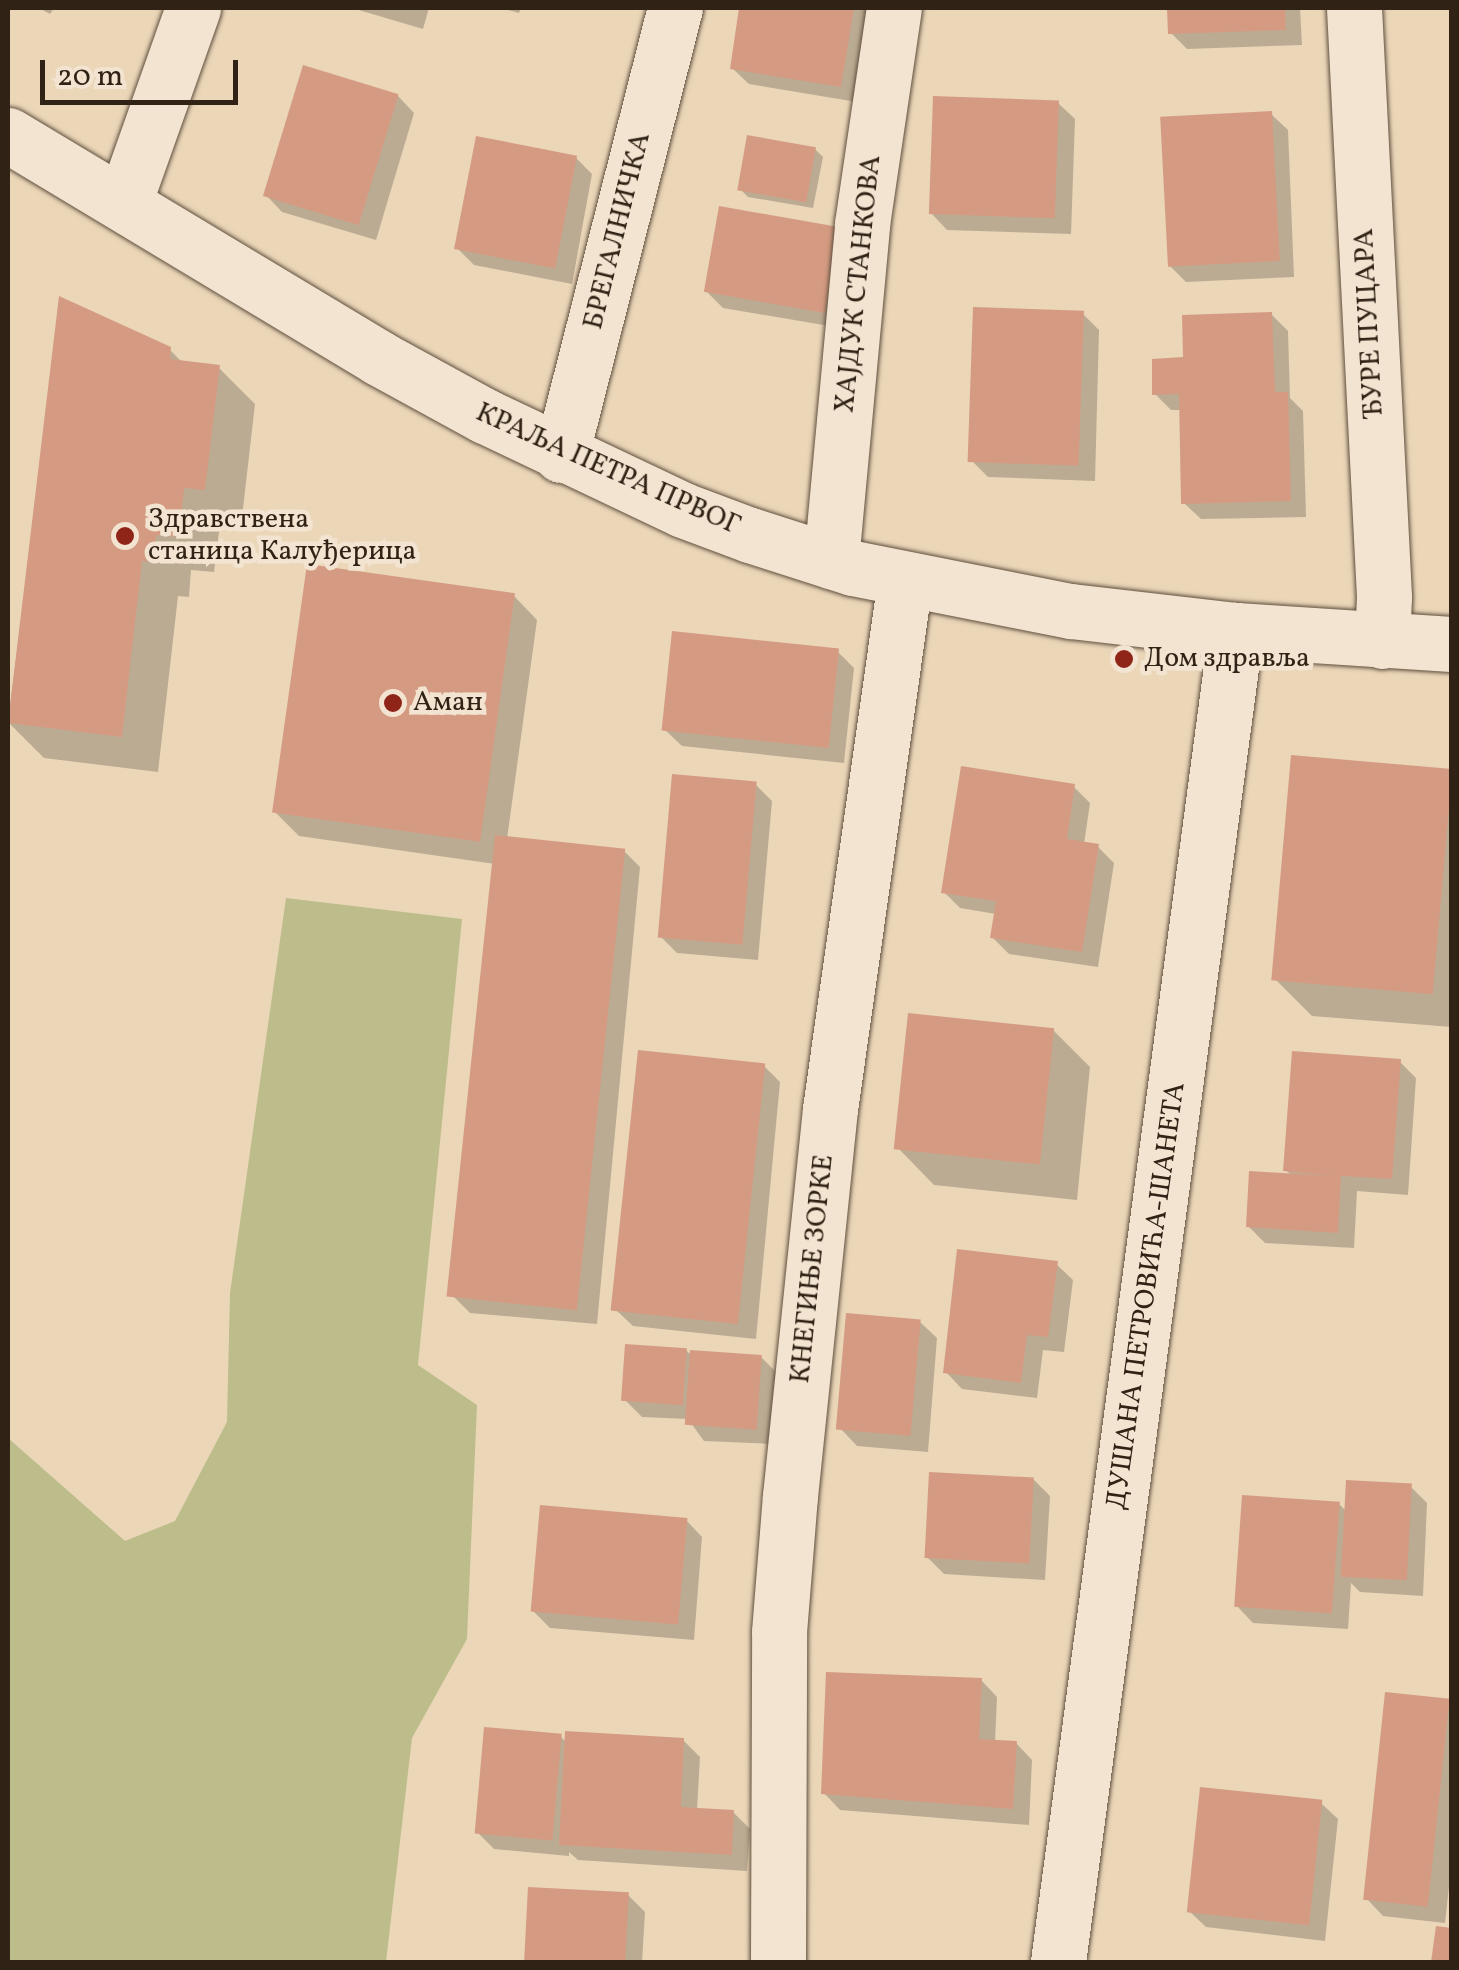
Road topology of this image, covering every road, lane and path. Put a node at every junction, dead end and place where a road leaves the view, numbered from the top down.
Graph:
1 (193, 8) edge
2 (675, 8) edge
3 (894, 8) edge
4 (1354, 8) edge
5 (8, 135) edge
6 (124, 203) junction
7 (561, 455) junction
8 (831, 561) junction
9 (905, 580) junction
10 (1236, 630) junction
11 (1382, 641) junction
12 (1452, 644) edge
13 (778, 1962) edge
14 (1058, 1962) edge

1 - 6 street
2 - 7 street, БРЕГАЛНИЧКА
3 - 8 street, ХАЈДУК СТАНКОВА
4 - 11 street, ЂУРЕ ПУЦАРА
5 - 6 street, КРАЉА ПЕТРА ПРВОГ
6 - 7 street, КРАЉА ПЕТРА ПРВОГ
7 - 8 street, КРАЉА ПЕТРА ПРВОГ
8 - 9 street, КРАЉА ПЕТРА ПРВОГ
9 - 10 street, КРАЉА ПЕТРА ПРВОГ
9 - 13 street, КНЕГИЊЕ ЗОРКЕ
10 - 11 street, КРАЉА ПЕТРА ПРВОГ
10 - 14 street, ДУШАНА ПЕТРОВИЋА-ШАНЕТА
11 - 12 street, КРАЉА ПЕТРА ПРВОГ

